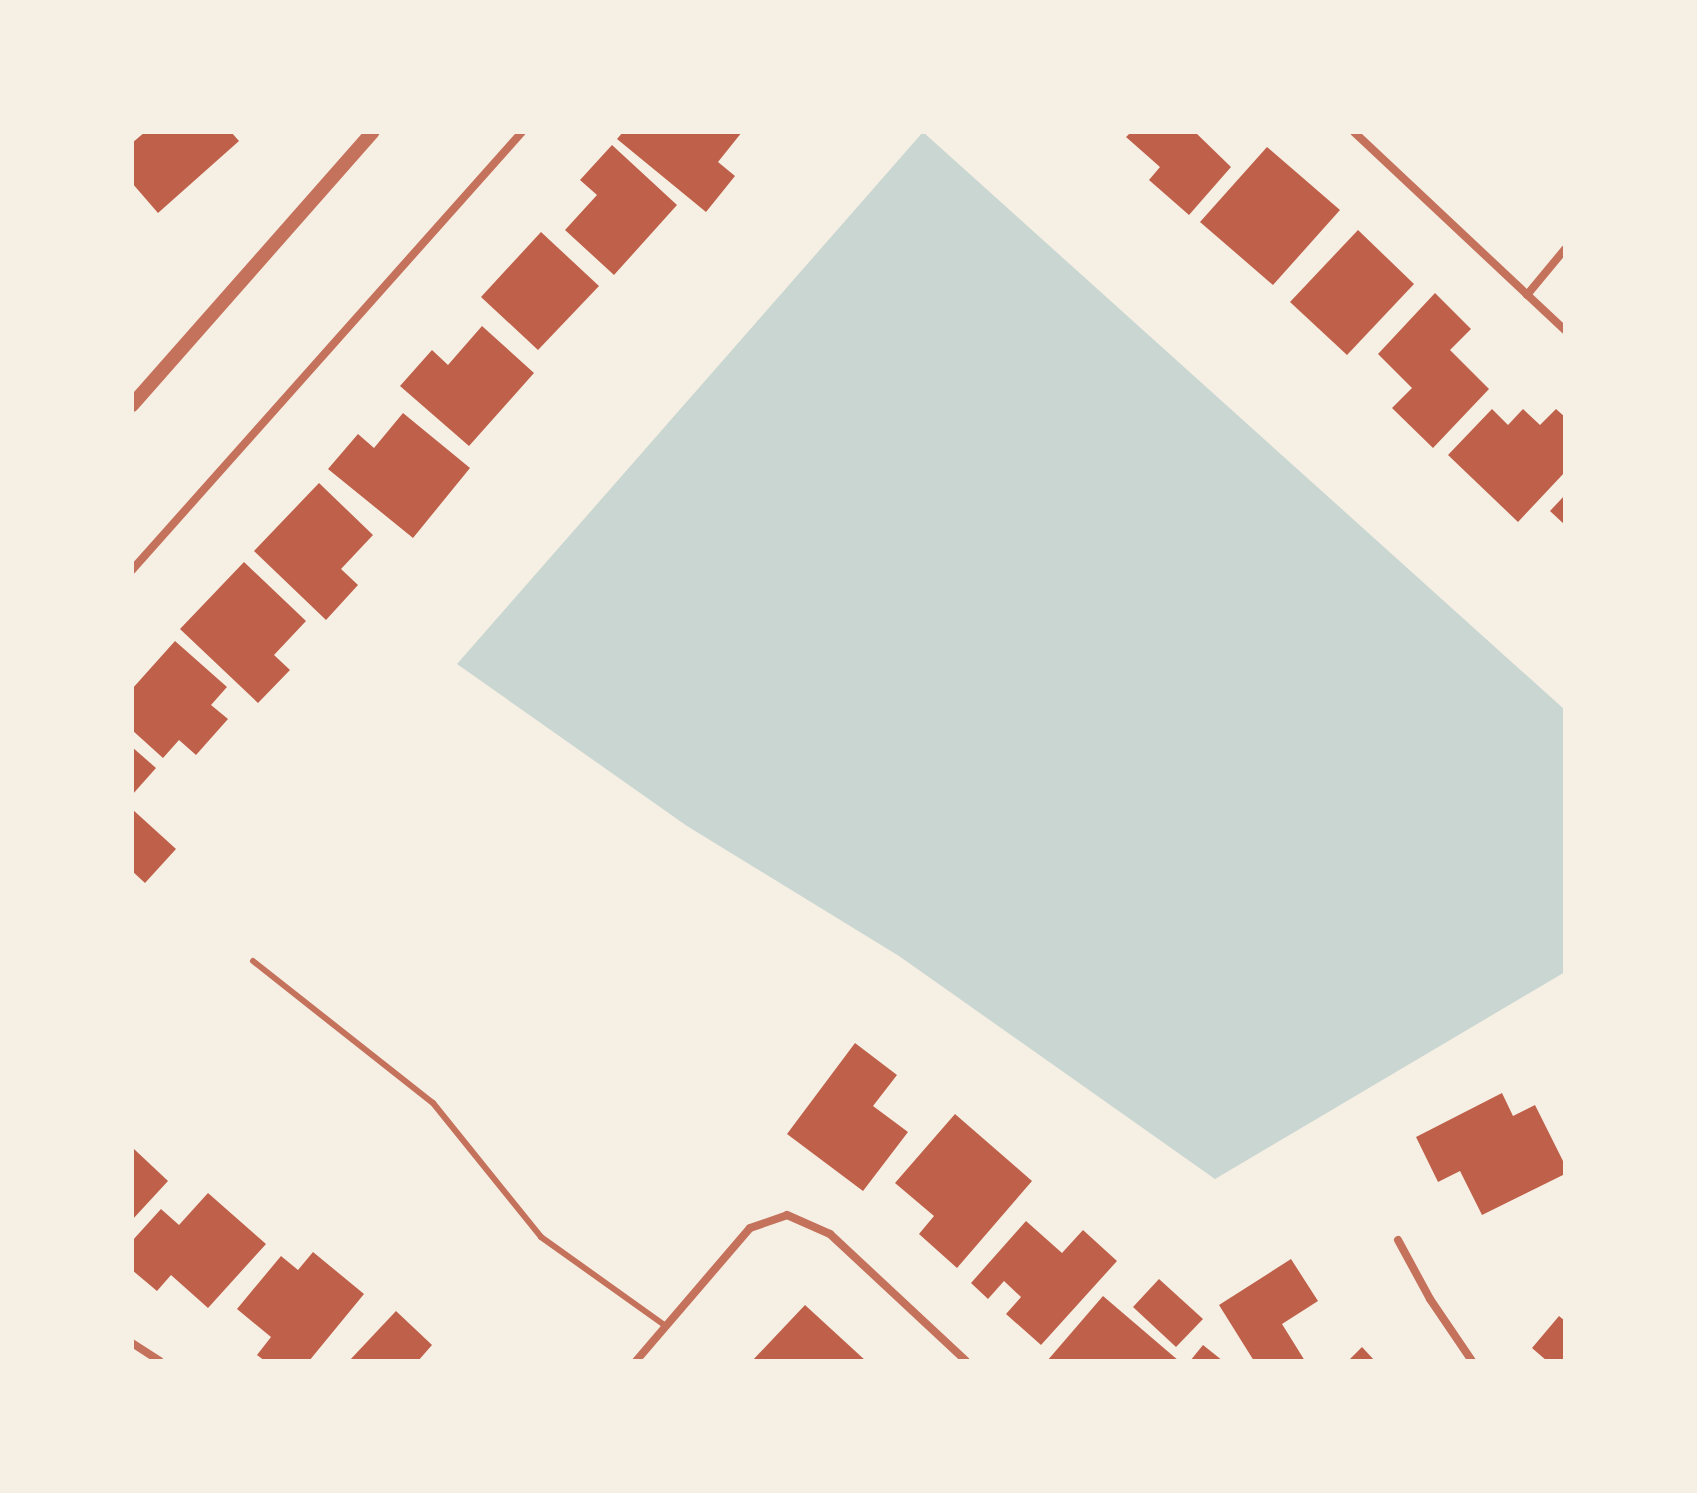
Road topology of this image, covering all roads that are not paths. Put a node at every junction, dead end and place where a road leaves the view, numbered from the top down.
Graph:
1 (373, 132) edge
2 (522, 132) edge
3 (1354, 132) edge
4 (1565, 249) edge
5 (1527, 295) junction
6 (1565, 330) edge
7 (132, 405) edge
8 (132, 570) edge
9 (253, 961) dead end
10 (1398, 1240) dead end
11 (666, 1326) junction
12 (132, 1343) edge
13 (160, 1361) edge
14 (636, 1361) edge
15 (966, 1361) edge
16 (1472, 1361) edge

1 - 7 street
2 - 8 street
3 - 5 street
4 - 5 street
5 - 6 street
9 - 11 lane
10 - 16 street
11 - 14 street
11 - 15 street
12 - 13 street

